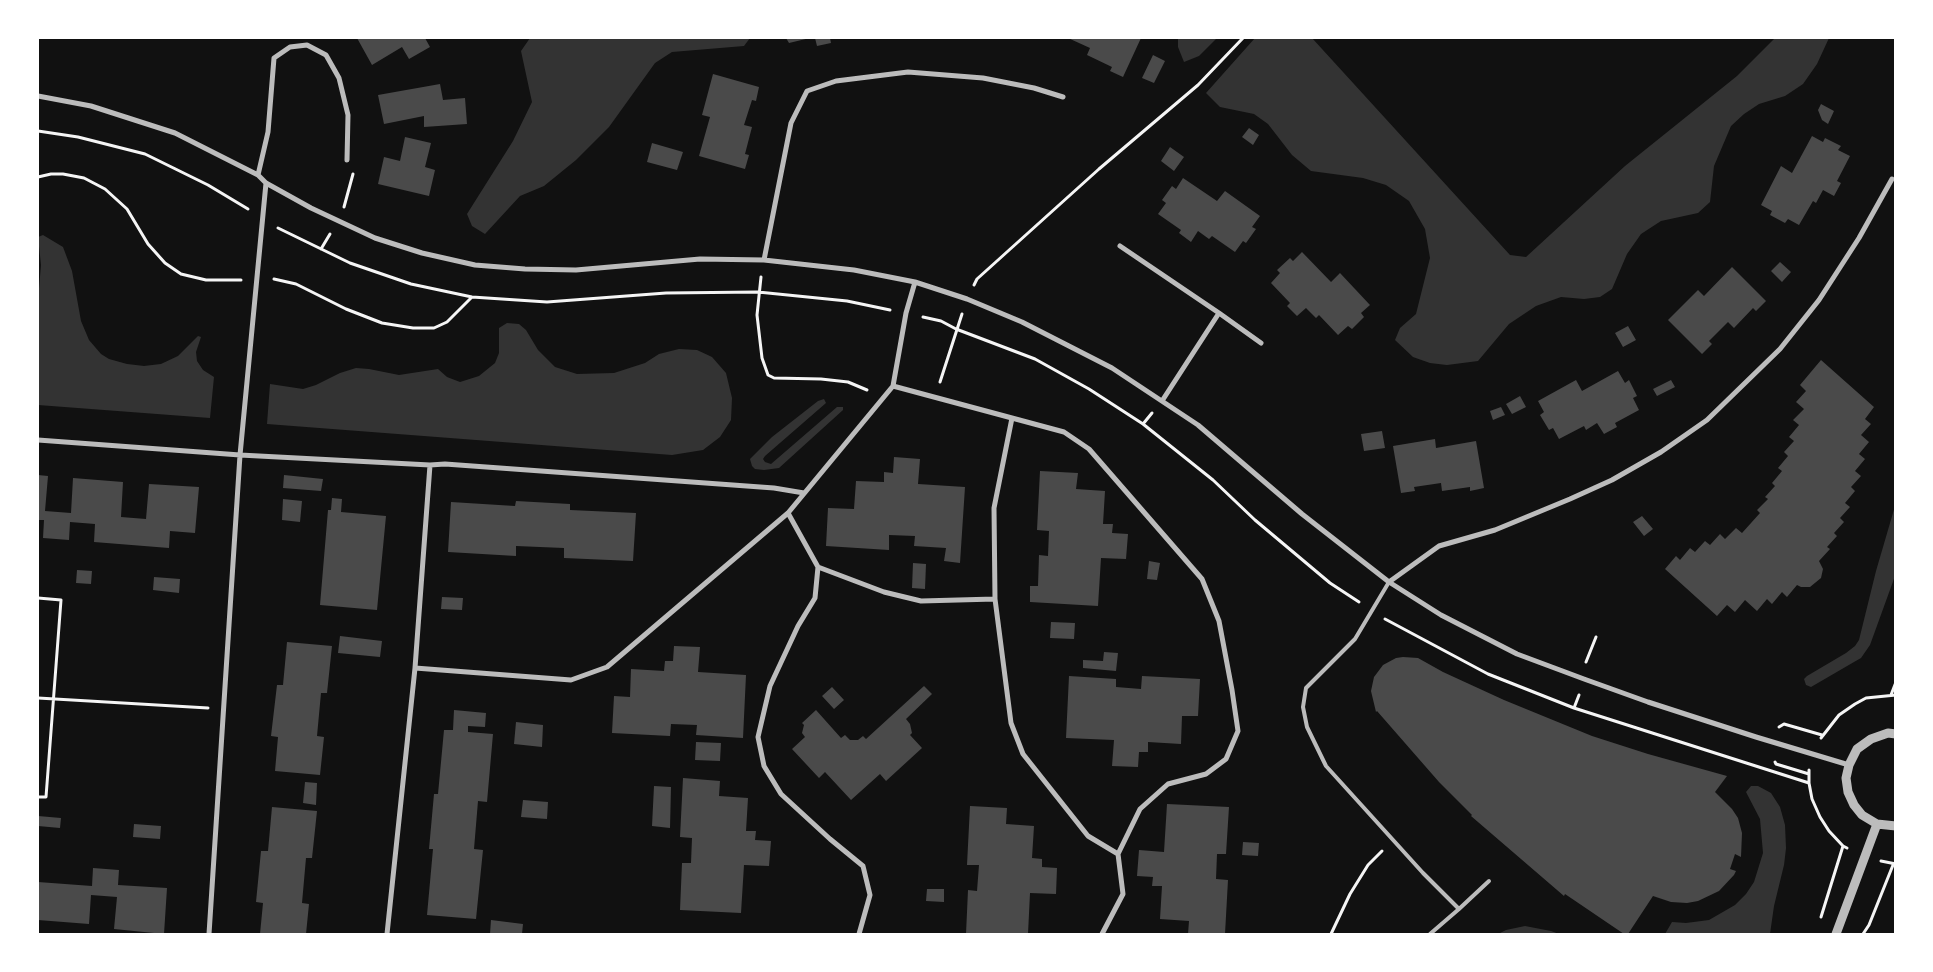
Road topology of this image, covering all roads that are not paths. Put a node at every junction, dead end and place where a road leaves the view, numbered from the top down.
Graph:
1 (38, 96) edge
2 (1062, 97) dead end
3 (347, 160) dead end
4 (258, 175) junction
5 (1892, 179) dead end
6 (266, 183) junction
7 (1120, 246) dead end
8 (764, 260) junction
9 (915, 282) junction
10 (1219, 313) junction
11 (1261, 343) dead end
12 (893, 386) junction
13 (1162, 401) junction
14 (1012, 418) junction
15 (38, 440) edge
16 (240, 454) junction
17 (430, 466) junction
18 (804, 493) junction
19 (788, 514) junction
20 (818, 567) junction
21 (1389, 582) junction
22 (995, 599) junction
23 (415, 668) junction
24 (1896, 734) edge
25 (1849, 765) junction
26 (1877, 824) junction
27 (1896, 826) edge
28 (1118, 854) junction
29 (1488, 881) dead end
30 (1459, 909) junction
31 (209, 934) edge
32 (387, 934) edge
33 (859, 934) edge
34 (1102, 934) edge
35 (1430, 934) edge
36 (1836, 934) edge

1 - 4 street
2 - 8 street
3 - 4 street
4 - 6 street
5 - 21 street
6 - 8 street
6 - 16 street
7 - 10 street
8 - 9 street
9 - 12 street
9 - 13 street
10 - 11 street
10 - 13 street
12 - 14 street
12 - 18 street
13 - 21 street
14 - 22 street
14 - 28 street
15 - 16 street
16 - 17 street
16 - 31 street
17 - 18 street
17 - 23 street
18 - 19 street
19 - 20 street
19 - 23 street
20 - 22 street
20 - 33 street
21 - 25 street
21 - 30 lane
22 - 28 street
23 - 32 street
24 - 25 street
25 - 26 street
26 - 27 street
26 - 36 street
28 - 34 street
29 - 30 lane
30 - 35 lane

